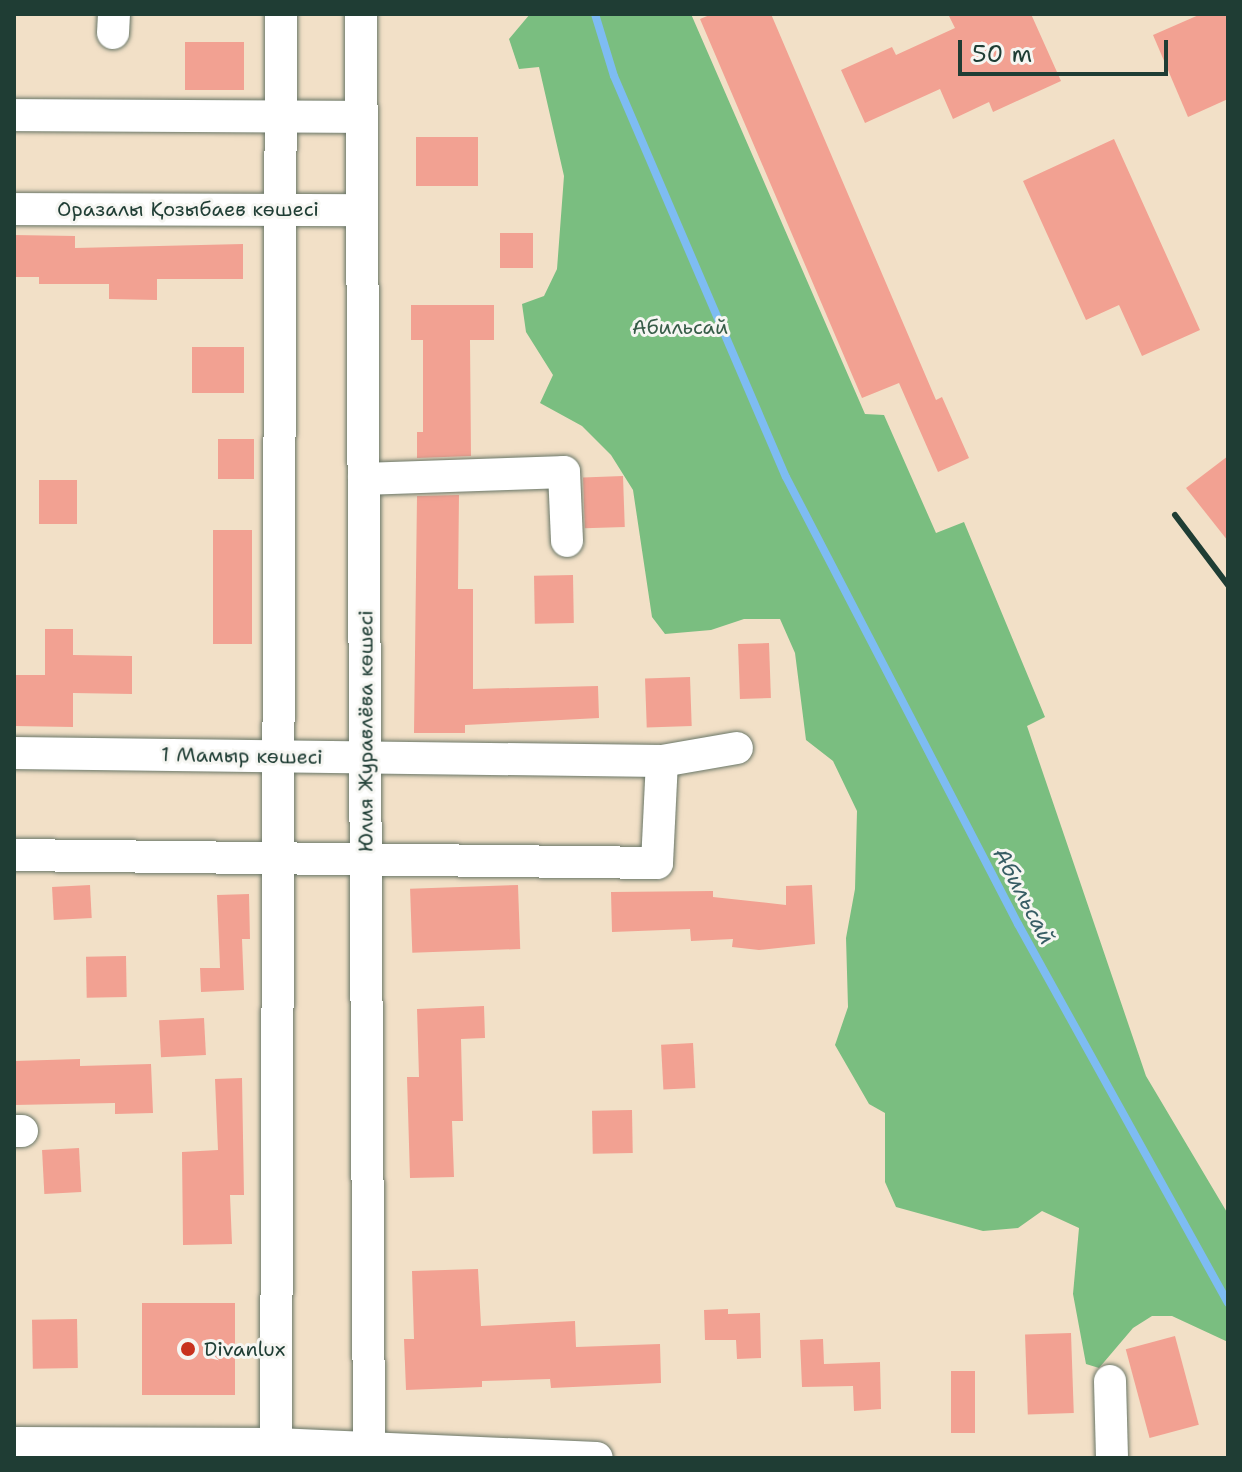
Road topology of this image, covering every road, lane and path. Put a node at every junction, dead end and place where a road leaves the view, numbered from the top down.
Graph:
1 (281, 14) edge
2 (361, 14) edge
3 (14, 115) edge
4 (280, 116) junction
5 (362, 117) junction
6 (14, 209) edge
7 (280, 209) junction
8 (362, 210) junction
9 (364, 479) junction
10 (567, 541) dead end
11 (737, 748) dead end
12 (14, 753) edge
13 (278, 756) junction
14 (366, 757) junction
15 (662, 761) junction
16 (14, 855) edge
17 (278, 858) junction
18 (366, 859) junction
19 (1110, 1381) dead end
20 (14, 1443) edge
21 (276, 1444) junction
22 (369, 1447) junction
23 (139, 1451) edge
24 (194, 1451) edge
25 (583, 1457) edge
26 (1112, 1458) edge

1 - 4 street
2 - 5 street, Юлия Журавлёва көшесі
3 - 4 street
4 - 5 street
4 - 7 street
5 - 8 street, Юлия Журавлёва көшесі
6 - 7 street, Оразалы Қозыбаев көшесі
7 - 8 street, Оразалы Қозыбаев көшесі
7 - 13 street
8 - 9 street, Юлия Журавлёва көшесі
9 - 10 street
9 - 14 street, Юлия Журавлёва көшесі
11 - 15 street, 1 Мамыр көшесі
12 - 13 street, 1 Мамыр көшесі
13 - 14 street, 1 Мамыр көшесі
13 - 17 street
14 - 15 street, 1 Мамыр көшесі
14 - 18 street, Юлия Журавлёва көшесі
15 - 18 street
16 - 17 street
17 - 18 street
17 - 21 street
18 - 22 street, Юлия Журавлёва көшесі
19 - 26 street
20 - 23 street
21 - 22 street
21 - 24 street
22 - 25 street
23 - 24 street

